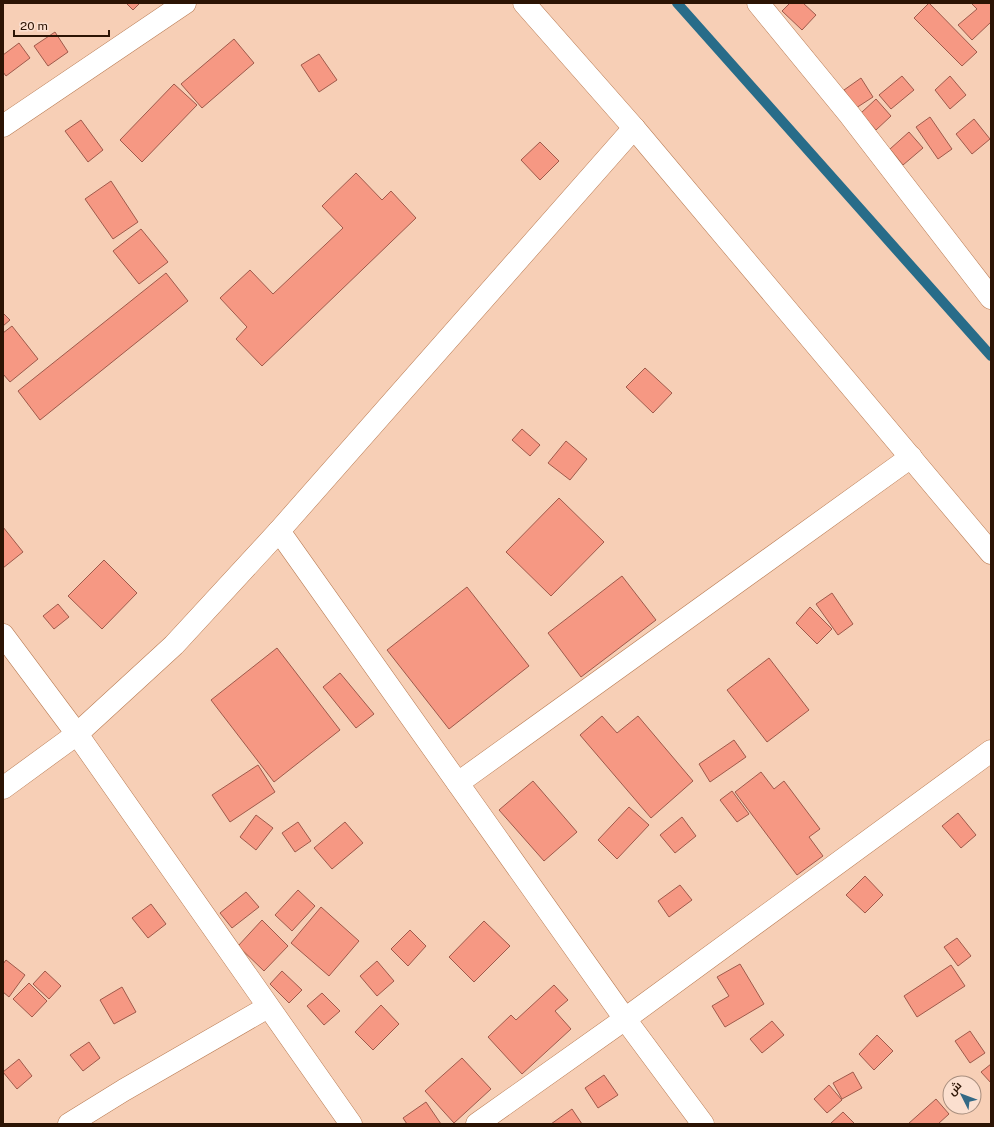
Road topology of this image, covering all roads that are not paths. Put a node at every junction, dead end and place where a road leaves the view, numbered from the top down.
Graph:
1 (185, 3) edge
2 (524, 3) edge
3 (758, 3) edge
4 (3, 126) edge
5 (634, 128) junction
6 (991, 298) edge
7 (911, 457) junction
8 (279, 531) junction
9 (991, 553) edge
10 (3, 635) edge
11 (77, 734) junction
12 (991, 751) edge
13 (458, 783) junction
14 (3, 788) edge
15 (268, 1006) junction
16 (625, 1019) junction
17 (69, 1124) edge
18 (351, 1124) edge
19 (477, 1124) edge
20 (704, 1124) edge

1 - 4 street
2 - 5 street
3 - 6 street
5 - 7 street
5 - 8 street
7 - 9 street
7 - 13 street
8 - 11 street
8 - 13 street
10 - 11 street
11 - 14 street
11 - 15 street
12 - 16 street
13 - 16 street
15 - 17 street
15 - 18 street
16 - 19 street
16 - 20 street

